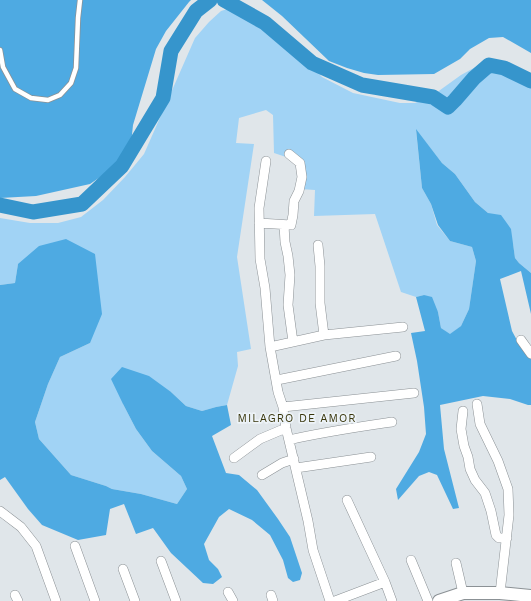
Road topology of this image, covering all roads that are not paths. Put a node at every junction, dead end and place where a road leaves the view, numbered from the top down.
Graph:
1 (80, 0) edge
2 (0, 50) edge
3 (289, 154) dead end
4 (266, 161) dead end
5 (259, 223) junction
6 (284, 225) junction
7 (318, 245) dead end
8 (403, 326) dead end
9 (324, 335) junction
10 (522, 340) dead end
11 (293, 342) junction
12 (270, 347) junction
13 (531, 354) edge
14 (396, 356) dead end
15 (277, 380) junction
16 (414, 393) dead end
17 (477, 404) dead end
18 (283, 408) junction
19 (463, 411) dead end
20 (392, 422) dead end
21 (286, 428) junction
22 (289, 440) junction
23 (371, 457) dead end
24 (234, 458) dead end
25 (295, 464) junction
26 (262, 475) dead end
27 (347, 500) dead end
28 (0, 511) edge
29 (506, 538) junction
30 (75, 546) dead end
31 (411, 560) dead end
32 (161, 562) dead end
33 (456, 563) dead end
34 (124, 569) dead end
35 (385, 582) junction
36 (228, 592) dead end
37 (463, 593) junction
38 (500, 593) junction
39 (531, 596) edge
40 (56, 601) edge
41 (95, 601) edge
42 (135, 601) edge
43 (176, 601) edge
44 (233, 601) edge
45 (330, 601) edge
46 (335, 601) edge
47 (392, 601) edge
48 (428, 601) edge
49 (439, 601) edge

1 - 2 lane
3 - 6 street
4 - 5 street
5 - 6 street
5 - 12 street
6 - 11 street
7 - 9 street
8 - 9 street
9 - 11 street
10 - 13 street
11 - 12 street
12 - 15 street
14 - 15 street
15 - 18 street
16 - 18 street
17 - 29 street
18 - 21 street
19 - 29 street
20 - 22 street
21 - 22 street
21 - 24 street
22 - 25 street
23 - 25 street
25 - 26 street
25 - 45 street
27 - 35 street
28 - 40 street
29 - 38 street
30 - 41 street
31 - 48 street
32 - 43 street
33 - 37 street
34 - 42 street
35 - 46 street
35 - 47 street
36 - 44 street
37 - 38 street
37 - 49 street
38 - 39 street

